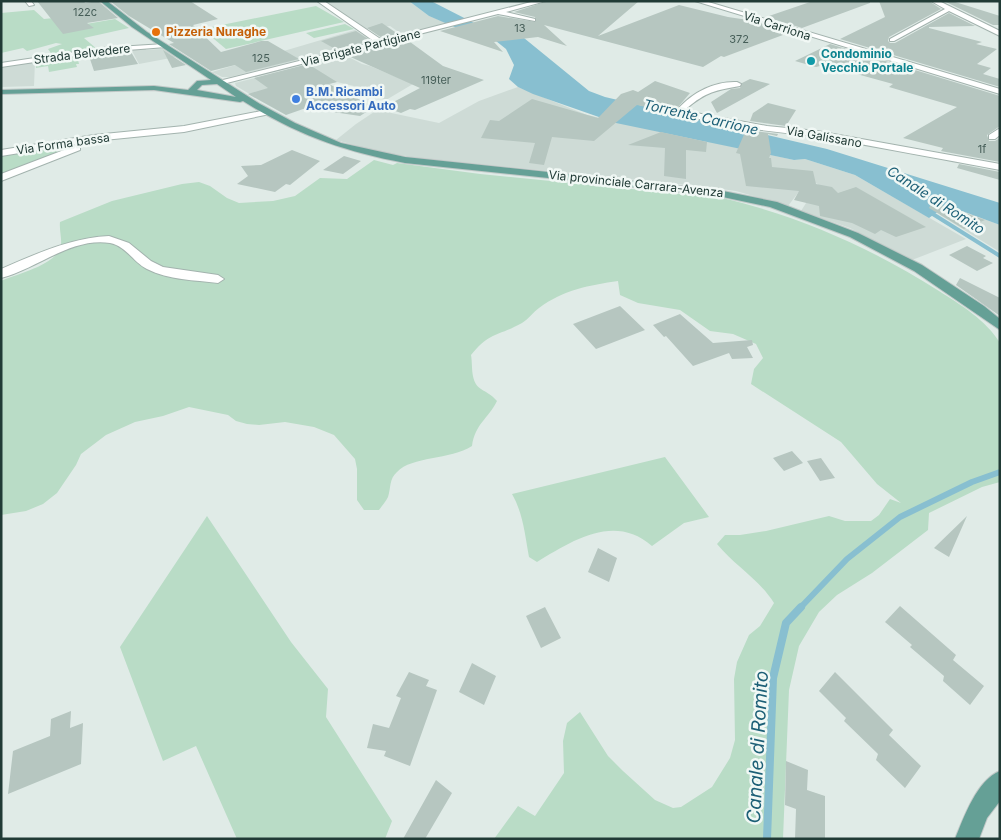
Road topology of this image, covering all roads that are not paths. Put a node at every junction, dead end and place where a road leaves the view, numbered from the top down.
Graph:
1 (103, 1) edge
2 (320, 1) edge
3 (543, 1) edge
4 (698, 1) edge
5 (934, 1) edge
6 (949, 9) junction
7 (499, 13) junction
8 (968, 18) junction
9 (533, 20) dead end
10 (1000, 25) edge
11 (1000, 34) edge
12 (892, 40) dead end
13 (380, 42) junction
14 (164, 46) junction
15 (1, 65) edge
16 (201, 71) junction
17 (222, 84) junction
18 (737, 84) dead end
19 (197, 90) junction
20 (1, 92) edge
21 (1000, 92) edge
22 (252, 103) junction
23 (267, 112) junction
24 (237, 118) junction
25 (282, 120) junction
26 (124, 136) junction
27 (1, 153) edge
28 (1000, 167) edge
29 (1, 178) edge
30 (1, 274) edge
31 (218, 279) dead end
32 (1000, 326) edge
33 (1000, 782) edge
34 (967, 839) edge

1 - 14 main road, Via provinciale Carrara-Avenza
2 - 13 street
3 - 7 street, Via Brigate Partigiane
4 - 21 street, Via Carriona
5 - 6 street
6 - 8 street
6 - 12 street
7 - 9 street, Via Brigate Partigiane
7 - 13 street, Via Brigate Partigiane
8 - 10 street
8 - 11 street
13 - 17 street, Via Brigate Partigiane
14 - 15 street, Strada Belvedere
14 - 16 main road, Via provinciale Carrara-Avenza
16 - 17 main road, Via provinciale Carrara-Avenza
16 - 19 main road
17 - 19 main road
17 - 22 main road, Via provinciale Carrara-Avenza
18 - 28 street, Via Galissano
19 - 20 main road, Via provinciale Carrara-Avenza
19 - 22 main road, Via provinciale Carrara-Avenza
22 - 23 main road, Via provinciale Carrara-Avenza
23 - 24 street, Via Forma bassa
23 - 25 main road, Via provinciale Carrara-Avenza
24 - 25 street, Via Forma bassa
24 - 26 street, Via Forma bassa
25 - 32 main road, Via provinciale Carrara-Avenza
26 - 27 street, Via Forma bassa
26 - 29 street, Via Forma bassa
30 - 31 street
33 - 34 main road

